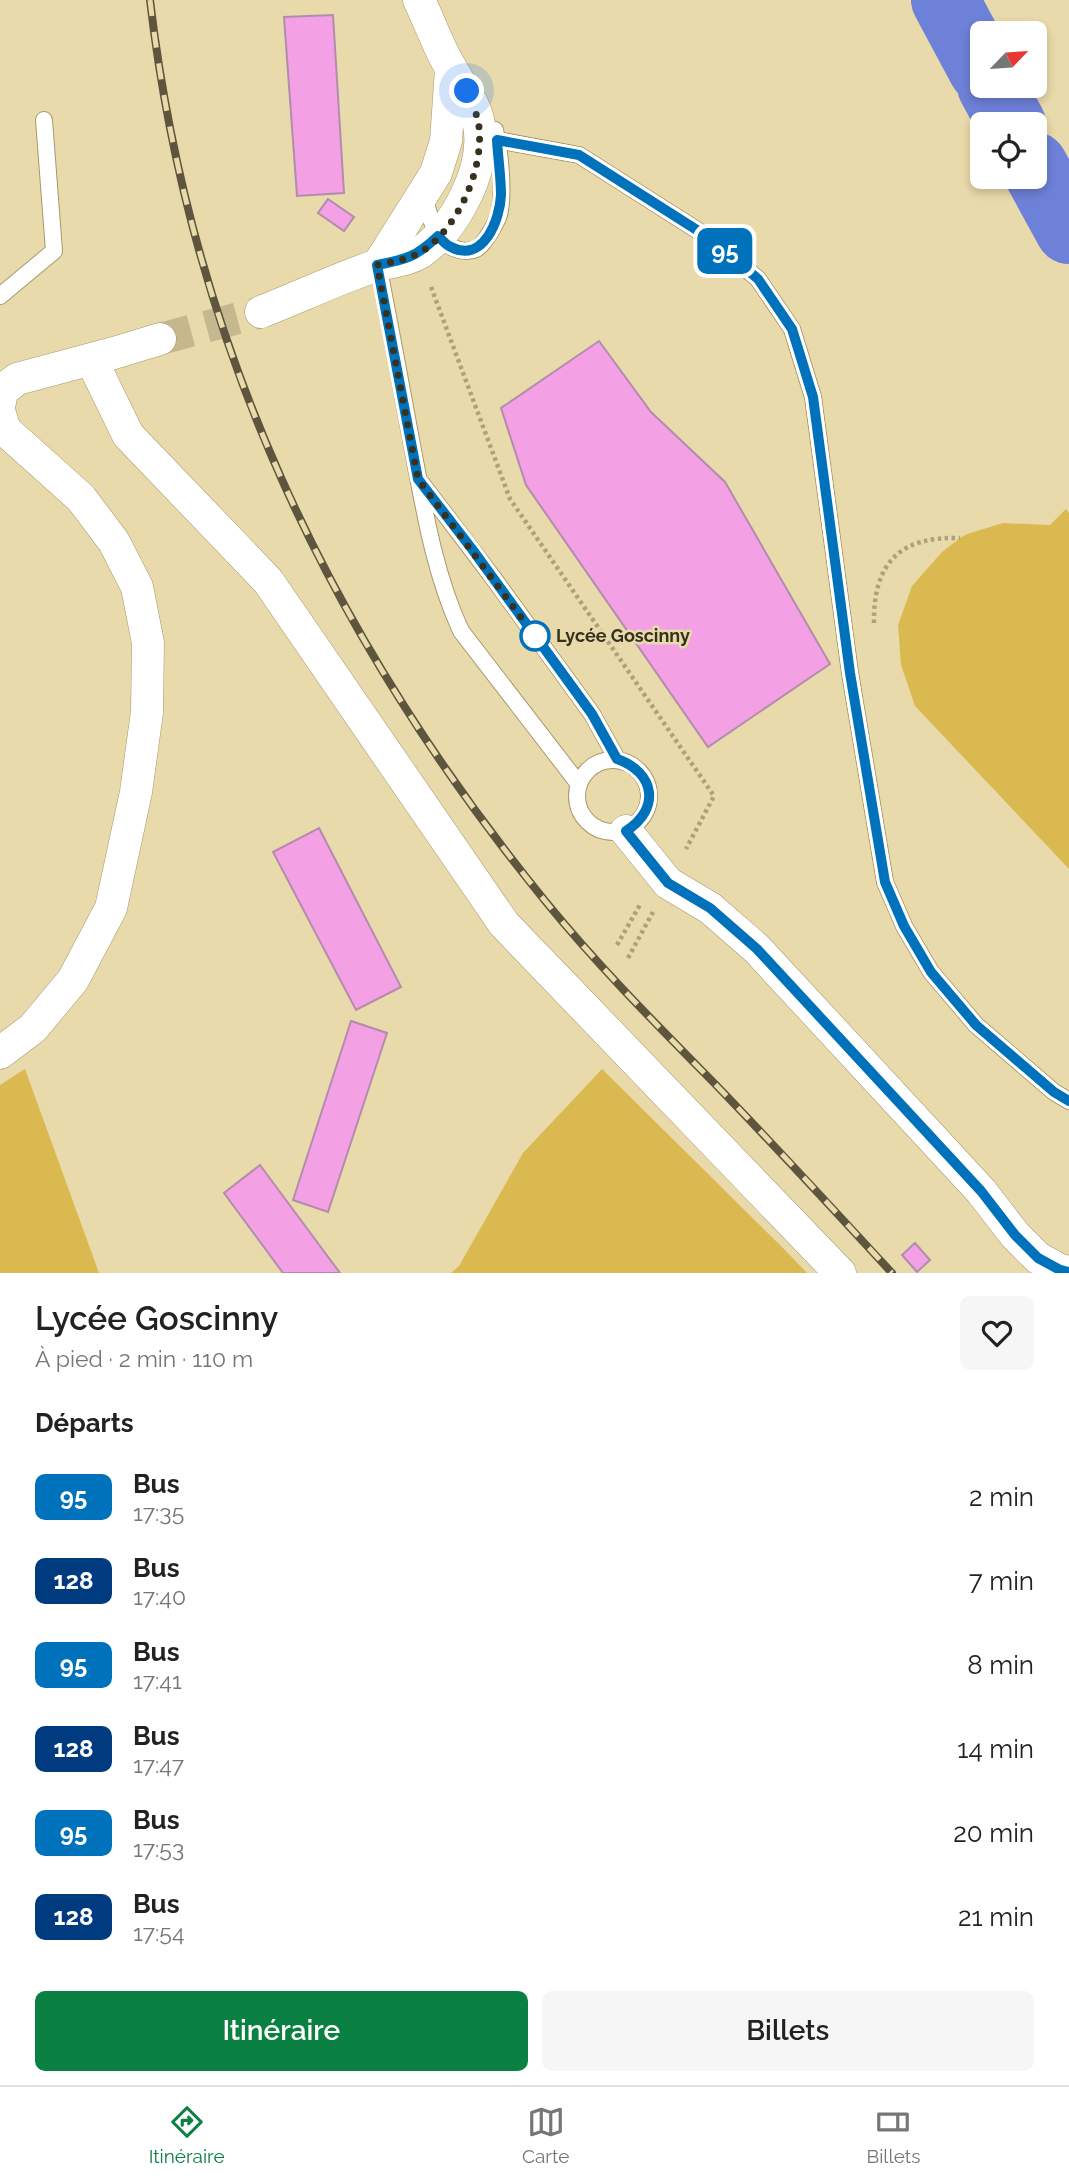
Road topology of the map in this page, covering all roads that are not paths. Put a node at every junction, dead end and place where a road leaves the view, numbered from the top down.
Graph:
1 (419, 0) edge
2 (451, 69) junction
3 (44, 120) dead end
4 (497, 140) junction
5 (423, 194) junction
6 (438, 236) junction
7 (377, 265) junction
8 (0, 296) edge
9 (261, 312) tunnel mouth
10 (160, 339) tunnel mouth
11 (92, 359) junction
12 (1, 399) edge
13 (418, 479) junction
14 (617, 759) junction
15 (578, 783) junction
16 (626, 831) junction
17 (0, 1052) edge
18 (1069, 1101) edge
19 (1069, 1272) edge
20 (840, 1273) edge

1 - 2 street
2 - 4 lane
2 - 5 street
2 - 6 street
3 - 8 lane
4 - 6 lane
4 - 18 lane
5 - 6 lane
5 - 7 street
6 - 7 street
7 - 9 street
7 - 13 lane
10 - 11 street
11 - 12 street
11 - 20 street
12 - 17 street
13 - 14 lane
13 - 15 lane
14 - 15 lane
14 - 16 lane
15 - 16 lane
16 - 19 street

